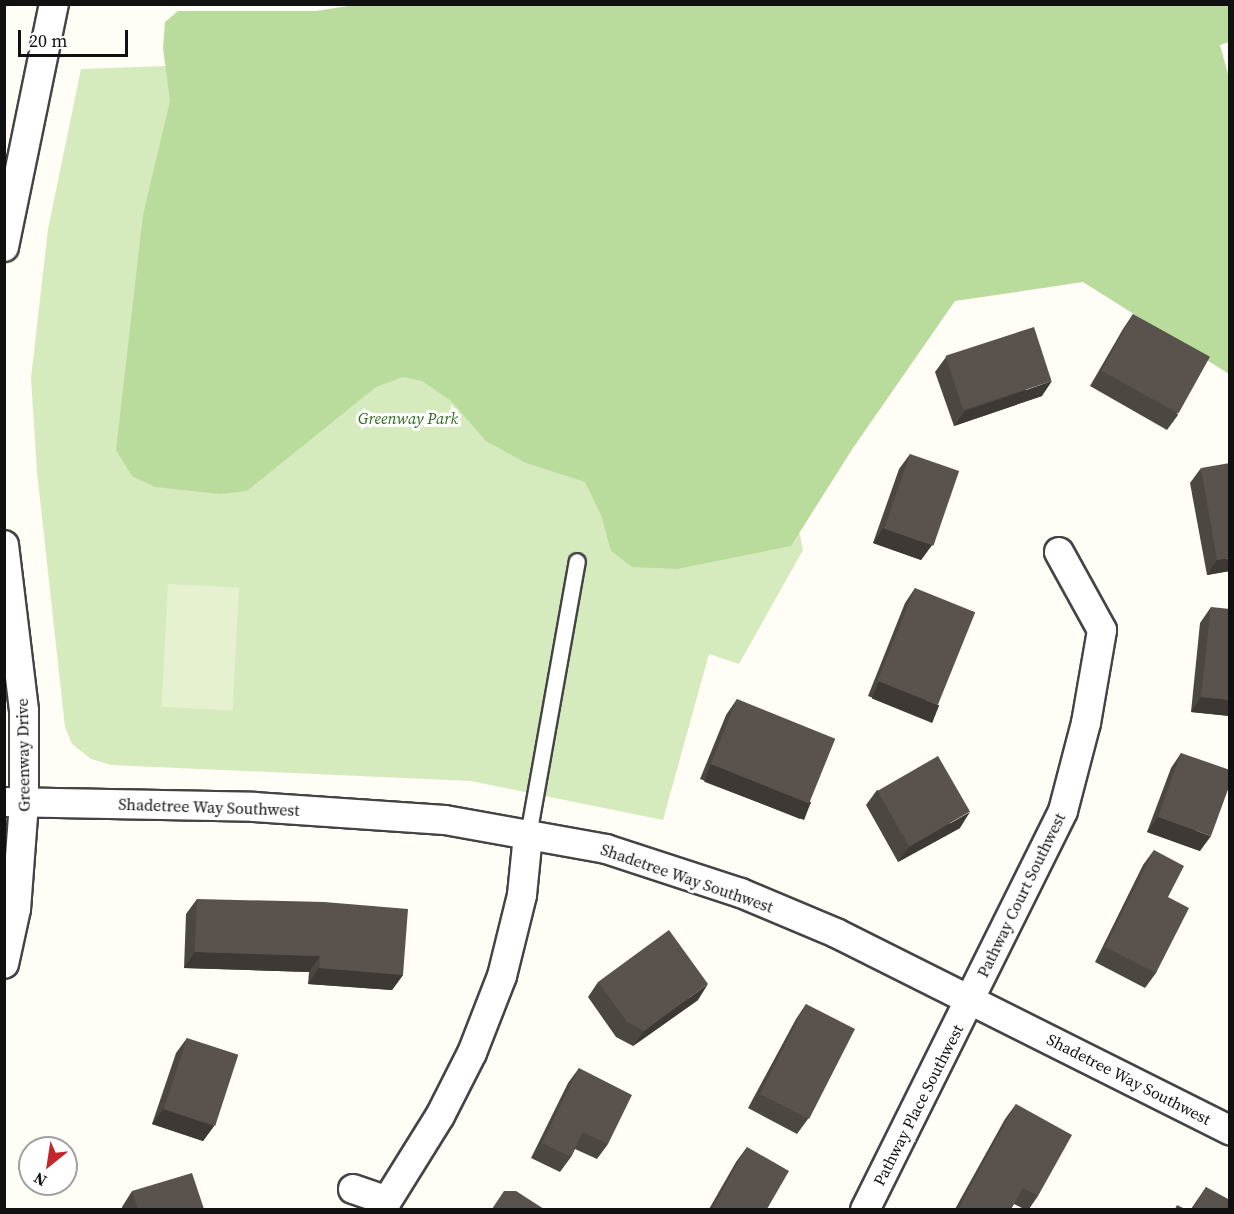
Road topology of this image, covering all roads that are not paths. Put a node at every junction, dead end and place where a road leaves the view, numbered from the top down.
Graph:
1 (54, 4) edge
2 (4, 247) edge
3 (4, 545) edge
4 (1059, 552) dead end
5 (577, 561) dead end
6 (14, 802) edge
7 (528, 835) junction
8 (4, 964) edge
9 (970, 1000) junction
10 (1230, 1130) edge
11 (353, 1189) dead end
12 (865, 1209) edge

1 - 2 street
3 - 6 street, Greenway Drive
4 - 9 street, Pathway Court Southwest
5 - 7 lane
6 - 7 street, Shadetree Way Southwest
6 - 8 street, Greenway Drive
7 - 9 street, Shadetree Way Southwest
7 - 11 street
9 - 10 street, Shadetree Way Southwest
9 - 12 street, Pathway Place Southwest

